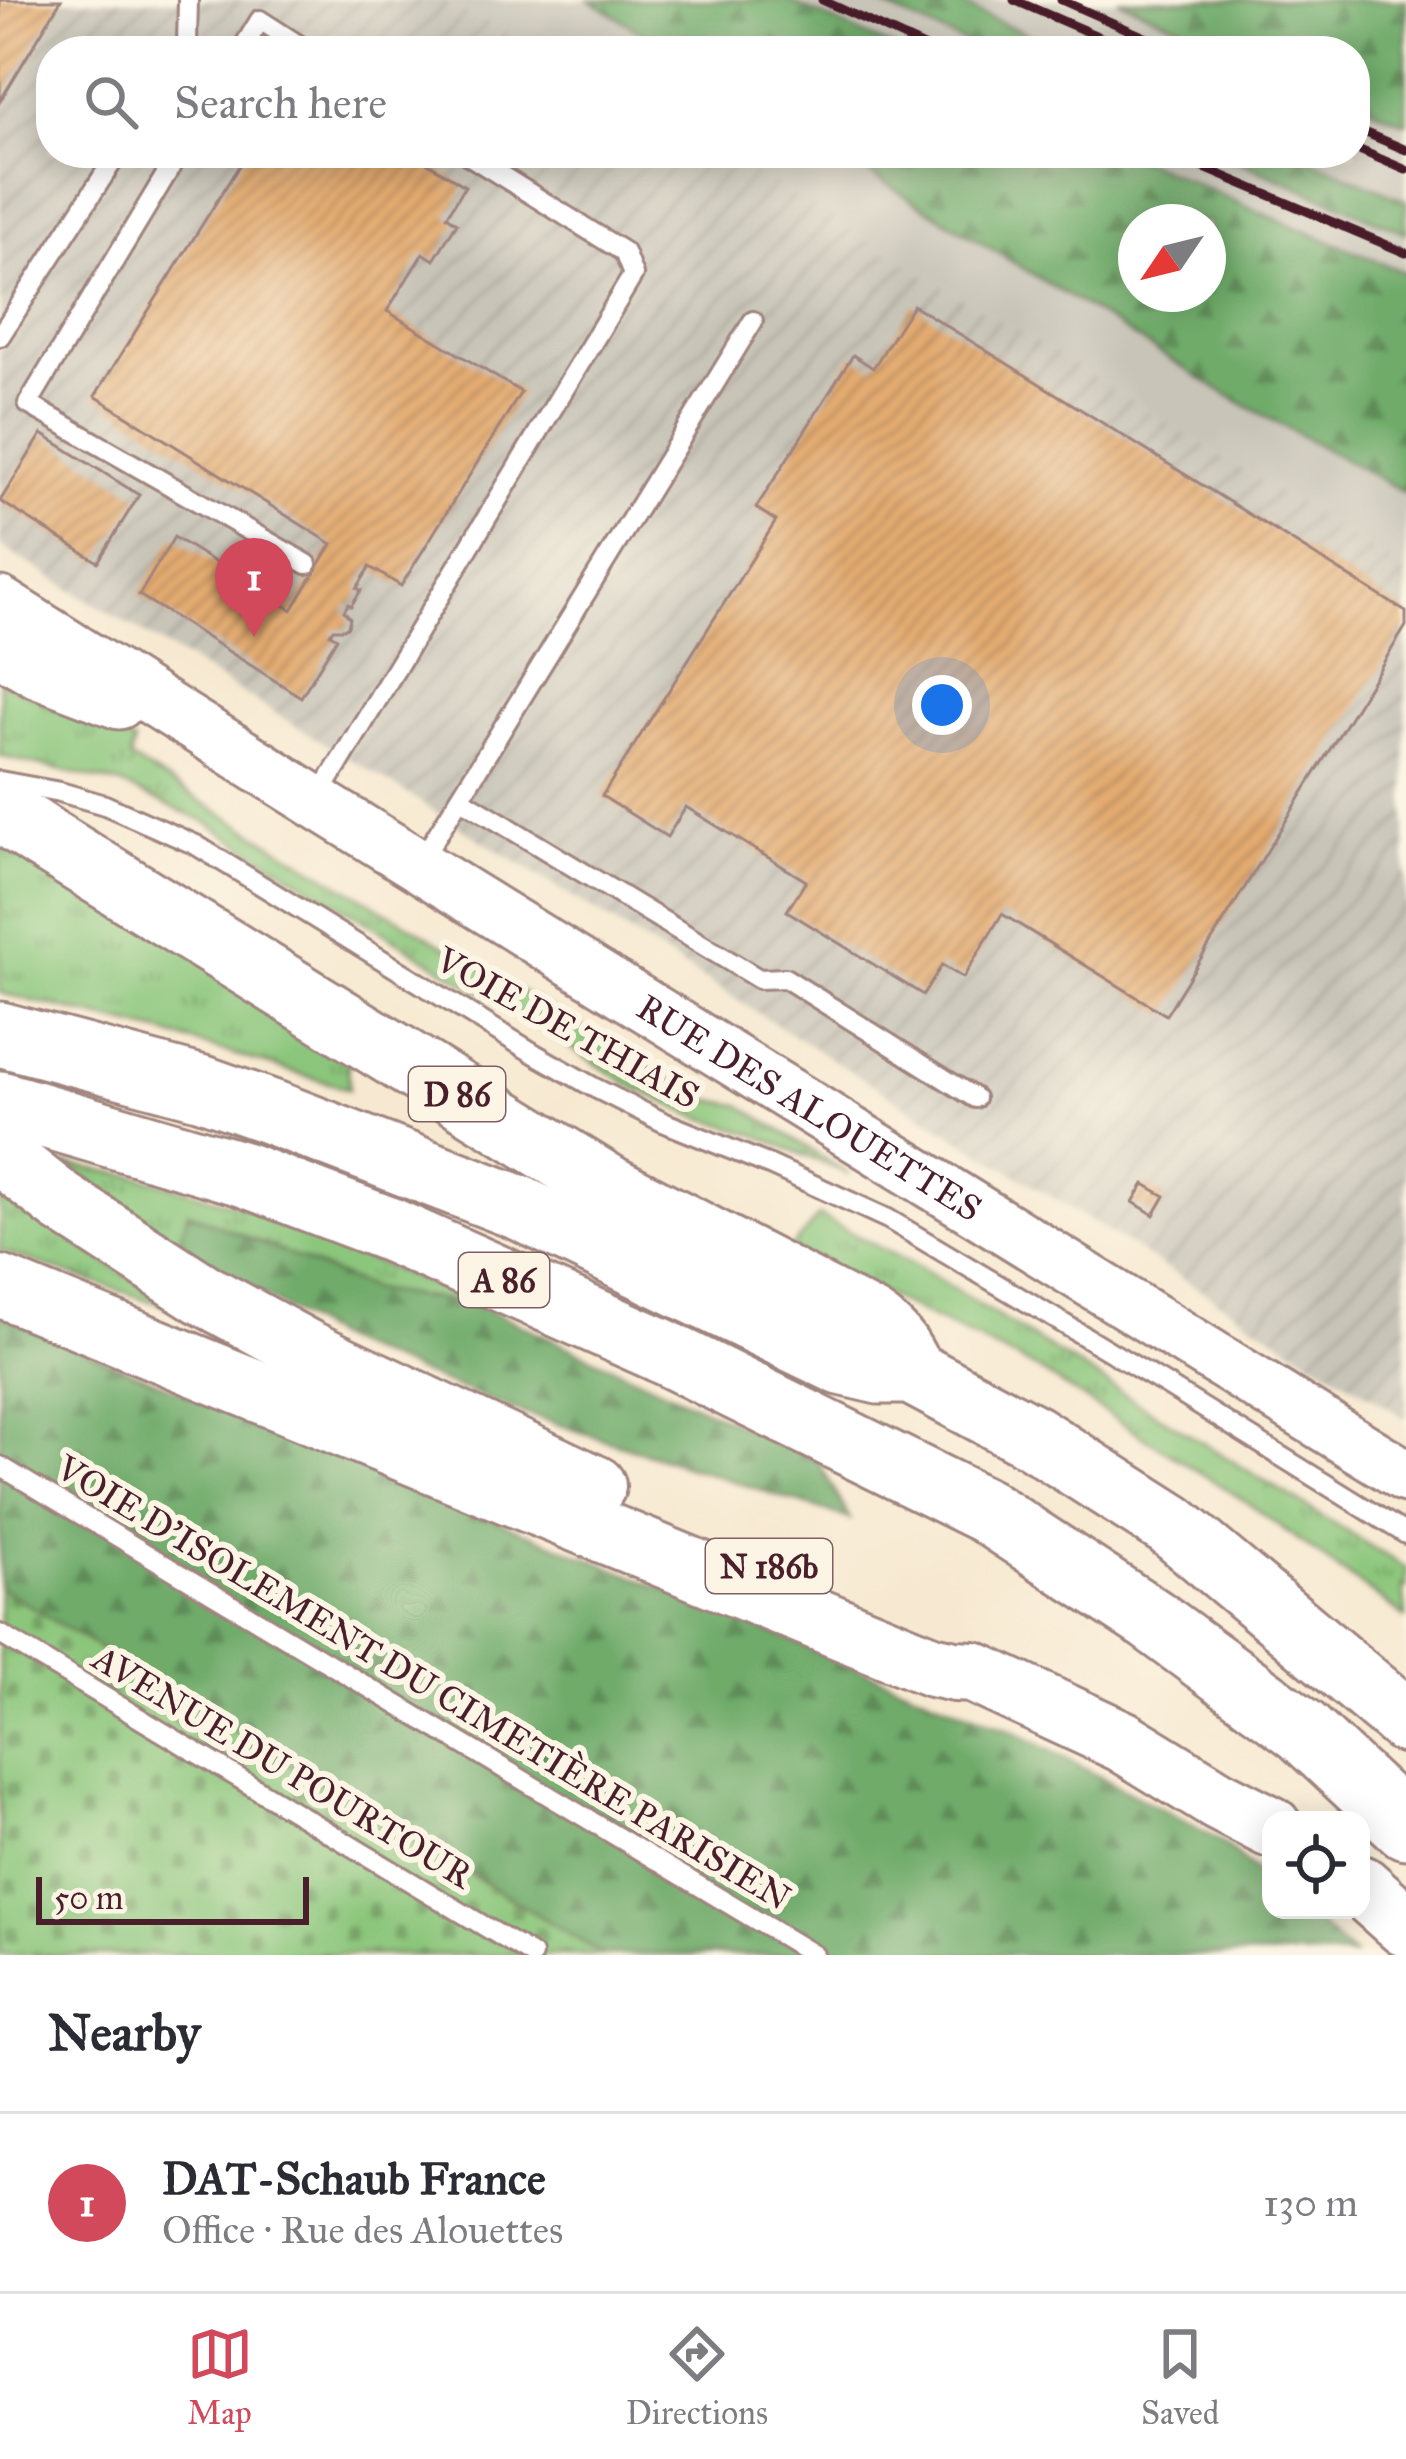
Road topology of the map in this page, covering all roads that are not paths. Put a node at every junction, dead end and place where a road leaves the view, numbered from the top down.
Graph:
1 (188, 0) edge
2 (188, 36) edge
3 (250, 36) edge
4 (285, 36) edge
5 (108, 168) edge
6 (170, 168) edge
7 (489, 168) edge
8 (753, 321) dead end
9 (0, 336) edge
10 (307, 564) dead end
11 (0, 603) edge
12 (0, 650) edge
13 (215, 740) junction
14 (0, 782) edge
15 (460, 798) junction
16 (316, 802) junction
17 (0, 809) edge
18 (418, 866) junction
19 (0, 1034) edge
20 (975, 1098) dead end
21 (0, 1103) edge
22 (0, 1154) edge
23 (0, 1286) edge
24 (911, 1372) junction
25 (0, 1466) edge
26 (1406, 1476) edge
27 (1406, 1534) edge
28 (0, 1634) edge
29 (974, 1672) junction
30 (1406, 1721) edge
31 (1262, 1822) edge
32 (1406, 1827) edge
33 (1370, 1894) edge
34 (1406, 1927) edge
35 (532, 1955) edge
36 (814, 1955) edge

1 - 2 lane
3 - 4 lane
5 - 9 lane
6 - 10 lane
7 - 16 lane
8 - 15 lane
11 - 13 main road
12 - 13 main road
13 - 16 main road, RUE DES ALOUETTES
14 - 27 lane, VOIE DE THIAIS
15 - 18 lane
15 - 20 lane
16 - 18 main road, RUE DES ALOUETTES
17 - 24 highway, D 86
18 - 26 main road, RUE DES ALOUETTES
19 - 24 highway, A 86
21 - 32 highway, A 86
22 - 29 highway, N 186b
23 - 29 highway
24 - 30 highway, A 86
25 - 36 lane, VOIE D'ISOLEMENT DU CIMETIÈRE PARISIEN
28 - 35 lane, AVENUE DU POURTOUR
29 - 31 highway, N 186b
33 - 34 highway

